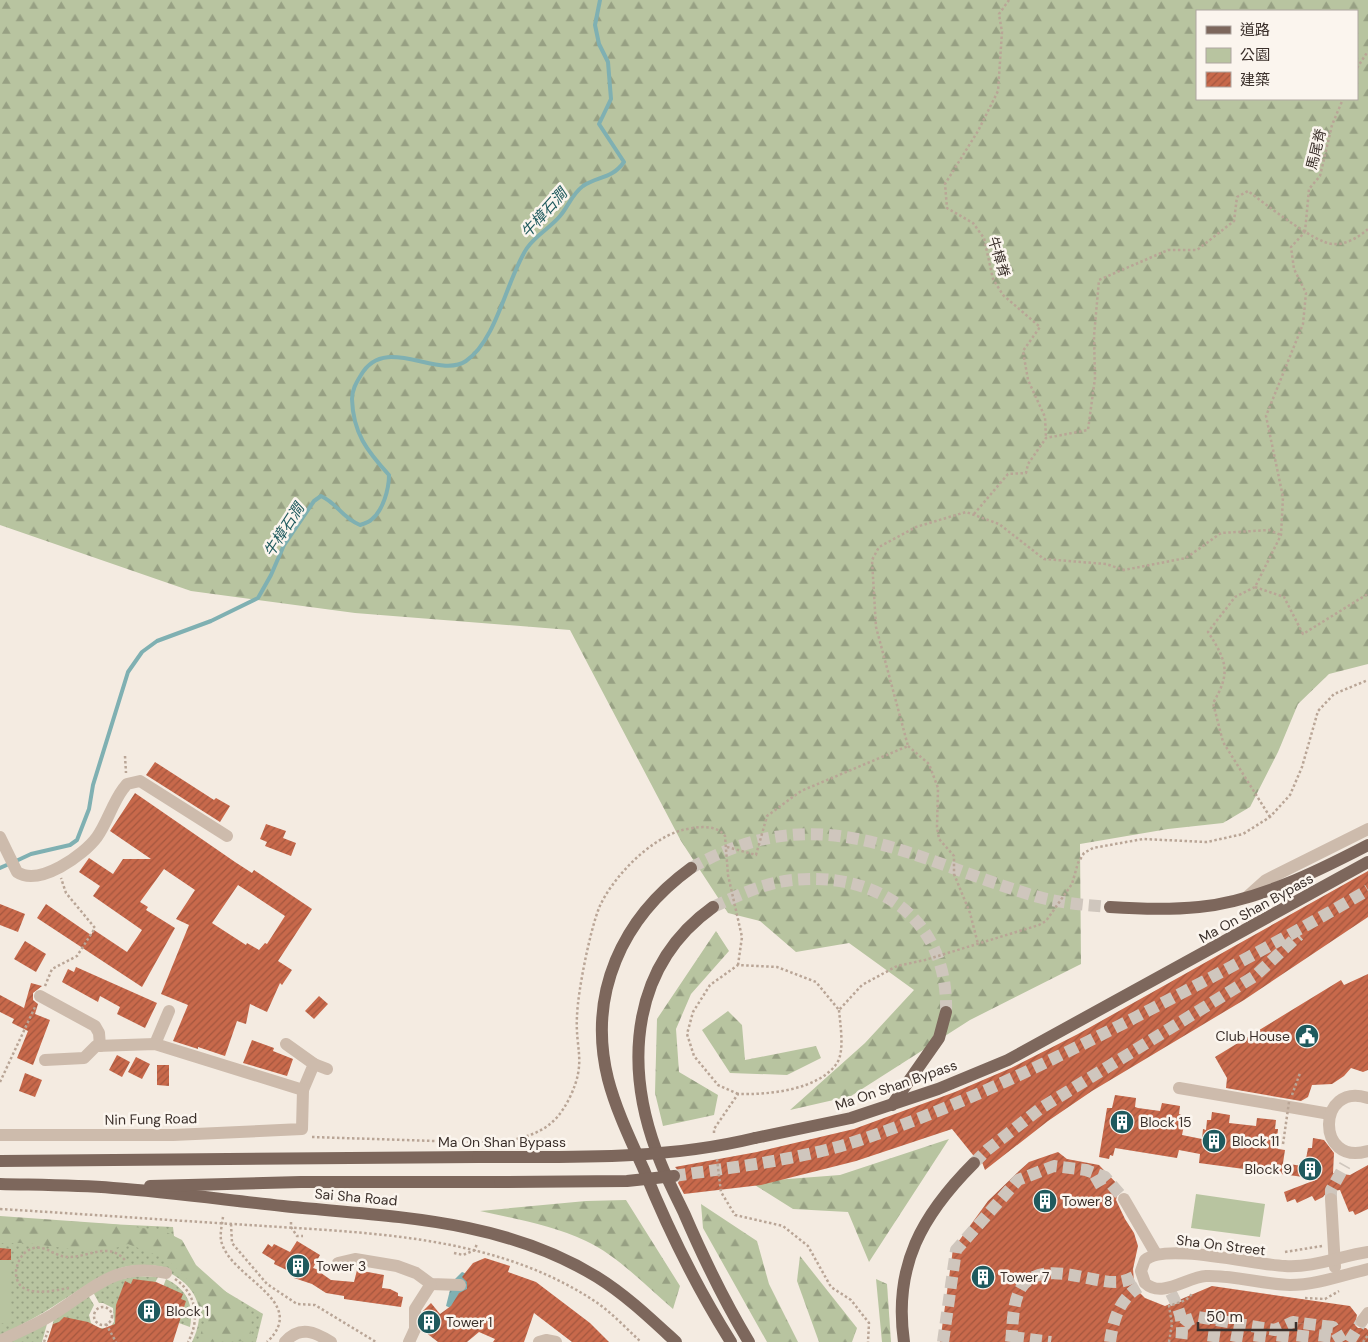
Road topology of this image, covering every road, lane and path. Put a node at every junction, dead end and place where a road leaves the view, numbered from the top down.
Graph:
1 (1009, 0) edge
2 (1368, 51) edge
3 (1358, 65) edge
4 (1343, 100) edge
5 (1368, 229) edge
6 (1305, 232) junction
7 (1046, 438) junction
8 (974, 514) junction
9 (1281, 535) junction
10 (1255, 587) junction
11 (1368, 596) edge
12 (1368, 680) edge
13 (908, 746) junction
14 (1270, 817) junction
15 (1368, 829) edge
16 (227, 836) dead end
17 (0, 837) edge
18 (1368, 845) edge
19 (727, 846) junction
20 (1366, 863) edge
21 (57, 868) junction
22 (691, 868) tunnel mouth
23 (1247, 897) junction
24 (713, 907) tunnel mouth
25 (1110, 907) tunnel mouth
26 (978, 944) junction
27 (738, 964) junction
28 (40, 996) junction
29 (839, 1010) junction
30 (168, 1011) dead end
31 (946, 1012) tunnel mouth
32 (155, 1044) junction
33 (286, 1044) dead end
34 (100, 1046) junction
35 (45, 1060) dead end
36 (314, 1064) junction
37 (327, 1070) dead end
38 (1300, 1073) dead end
39 (0, 1082) edge
40 (1179, 1088) dead end
41 (303, 1090) junction
42 (738, 1094) junction
43 (1368, 1097) edge
44 (892, 1105) junction
45 (1330, 1114) junction
46 (0, 1135) edge
47 (314, 1137) dead end
48 (715, 1138) dead end
49 (1283, 1144) dead end
50 (1368, 1151) edge
51 (1351, 1153) junction
52 (717, 1156) dead end
53 (0, 1161) edge
54 (974, 1163) tunnel mouth
55 (1345, 1165) tunnel mouth
56 (674, 1176) tunnel mouth
57 (0, 1184) edge
58 (114, 1188) junction
59 (1124, 1199) tunnel mouth
60 (1331, 1199) tunnel mouth
61 (0, 1209) edge
62 (223, 1217) dead end
63 (291, 1222) dead end
64 (222, 1223) junction
65 (231, 1224) junction
66 (291, 1227) junction
67 (304, 1236) dead end
68 (477, 1243) dead end
69 (1333, 1244) junction
70 (475, 1250) junction
71 (1368, 1252) edge
72 (454, 1253) dead end
73 (1156, 1254) junction
74 (1277, 1254) dead end
75 (1334, 1259) junction
76 (338, 1263) dead end
77 (1368, 1269) edge
78 (129, 1272) junction
79 (166, 1273) joint
80 (1344, 1275) junction
81 (431, 1284) junction
82 (460, 1285) dead end
83 (79, 1296) junction
84 (1169, 1296) junction
85 (106, 1324) junction
86 (1368, 1335) edge
87 (0, 1341) edge
88 (116, 1342) edge
89 (188, 1342) edge
90 (266, 1342) edge
91 (285, 1342) edge
92 (332, 1342) edge
93 (376, 1342) edge
94 (409, 1342) edge
95 (539, 1342) edge
96 (556, 1342) edge
97 (642, 1342) edge
98 (676, 1342) edge
99 (731, 1342) edge
100 (749, 1342) edge
101 (868, 1342) edge
102 (904, 1342) edge
103 (1169, 1342) edge
104 (1363, 1342) edge

1 - 7 path, 牛樟脊
2 - 3 path
4 - 6 path, 馬尾脊
5 - 6 path
6 - 7 path
6 - 9 path
7 - 8 path
8 - 9 path
8 - 13 path
9 - 10 path
10 - 11 path
10 - 14 path
12 - 14 path
13 - 19 path
13 - 26 path
14 - 26 path
15 - 23 street
16 - 21 street
17 - 21 street
18 - 23 main road
19 - 27 path
19 - 47 path
20 - 44 main road, Ma On Shan Bypass
21 - 28 path
22 - 99 main road
23 - 25 main road
24 - 100 main road
26 - 29 path
27 - 29 path
27 - 42 path
28 - 34 street
28 - 39 path
29 - 42 path
30 - 32 street
31 - 44 main road
32 - 34 street
32 - 41 street
33 - 36 street
34 - 35 street
36 - 37 street
36 - 41 street
38 - 49 path, bridge
40 - 45 street
41 - 46 street, Nin Fung Road
42 - 48 path
43 - 45 street
44 - 53 main road, Ma On Shan Bypass, bridge
45 - 51 street
50 - 51 street
51 - 55 street
52 - 101 path
54 - 102 main road
56 - 58 main road, bridge
57 - 58 main road, Sai Sha Road
58 - 98 main road, Sai Sha Road
59 - 73 street
60 - 69 street
61 - 64 path
62 - 64 path
63 - 66 path
64 - 65 path
64 - 90 path
65 - 66 path
65 - 93 path
66 - 67 path
66 - 70 path
68 - 70 path
69 - 74 path, Sha On Street
69 - 75 street
70 - 72 path
70 - 97 path
71 - 75 street, Sha On Street
73 - 75 street, Sha On Street
73 - 84 street, Sha On Street
75 - 80 street
76 - 81 street
77 - 80 street
78 - 79 street
78 - 83 street
78 - 83 path
79 - 89 path
80 - 84 street
81 - 82 street
81 - 94 street
83 - 87 street
84 - 103 path
85 - 85 path
85 - 88 path
86 - 104 path
91 - 92 street
95 - 96 street

